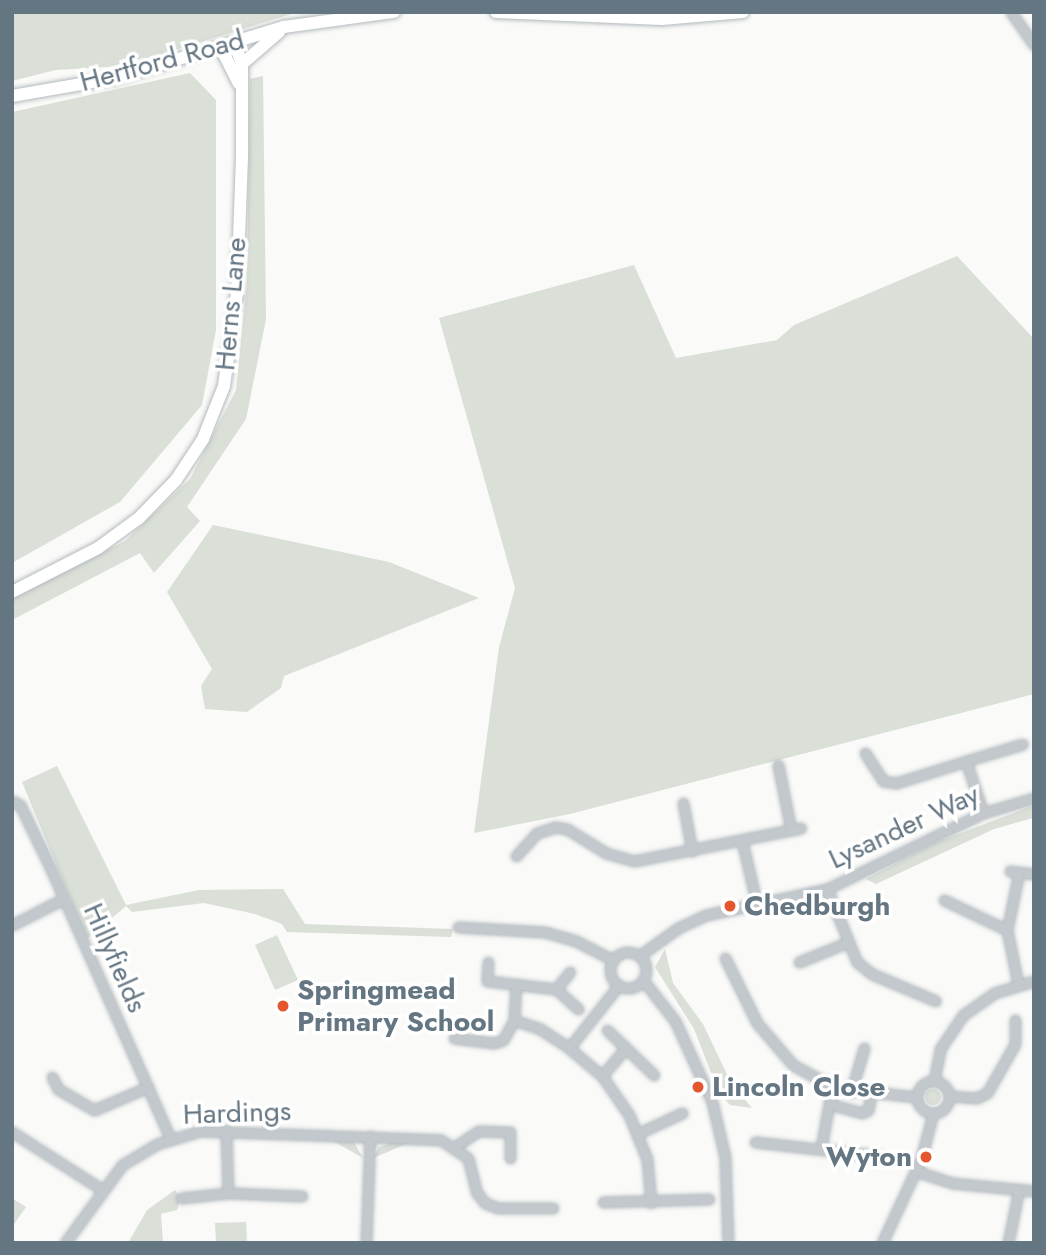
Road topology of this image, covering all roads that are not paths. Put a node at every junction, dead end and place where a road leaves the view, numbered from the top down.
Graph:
1 (394, 12) edge
2 (496, 12) edge
3 (743, 12) edge
4 (1011, 12) edge
5 (284, 27) junction
6 (233, 42) junction
7 (1034, 45) edge
8 (220, 46) junction
9 (242, 65) junction
10 (239, 84) junction
11 (12, 96) edge
12 (12, 592) edge
13 (1023, 744) dead end
14 (865, 752) dead end
15 (966, 761) junction
16 (778, 765) dead end
17 (1034, 798) edge
18 (12, 802) edge
19 (684, 803) dead end
20 (983, 813) junction
21 (742, 841) junction
22 (692, 851) junction
23 (516, 856) dead end
24 (1034, 874) edge
25 (827, 888) junction
26 (63, 898) junction
27 (944, 900) dead end
28 (757, 905) junction
29 (12, 925) edge
30 (458, 927) dead end
31 (1007, 930) junction
32 (846, 943) junction
33 (639, 956) junction
34 (725, 958) dead end
35 (613, 960) junction
36 (488, 962) dead end
37 (799, 962) dead end
38 (570, 972) dead end
39 (643, 980) junction
40 (1034, 981) edge
41 (516, 984) junction
42 (1018, 984) junction
43 (619, 985) junction
44 (556, 989) junction
45 (936, 1001) dead end
46 (578, 1009) dead end
47 (514, 1020) junction
48 (1015, 1020) dead end
49 (607, 1030) dead end
50 (454, 1038) dead end
51 (569, 1048) junction
52 (864, 1048) dead end
53 (625, 1049) junction
54 (654, 1075) dead end
55 (602, 1076) junction
56 (52, 1077) dead end
57 (934, 1081) junction
58 (148, 1087) junction
59 (835, 1088) junction
60 (851, 1092) junction
61 (872, 1095) junction
62 (949, 1096) junction
63 (917, 1097) junction
64 (830, 1104) junction
65 (682, 1113) dead end
66 (933, 1113) junction
67 (226, 1130) junction
68 (12, 1132) edge
69 (637, 1134) junction
70 (370, 1136) junction
71 (170, 1138) junction
72 (755, 1142) dead end
73 (456, 1146) junction
74 (821, 1148) junction
75 (879, 1156) dead end
76 (510, 1157) dead end
77 (915, 1171) junction
78 (101, 1189) junction
79 (1018, 1189) junction
80 (1034, 1191) edge
81 (228, 1192) junction
82 (302, 1196) dead end
83 (181, 1198) dead end
84 (709, 1199) dead end
85 (603, 1202) dead end
86 (651, 1203) junction
87 (553, 1208) dead end
88 (65, 1243) edge
89 (366, 1243) edge
90 (728, 1243) edge
91 (882, 1243) edge
92 (1008, 1243) edge

1 - 5 street, Hertford Road
2 - 3 street
4 - 7 street
5 - 6 street, Hertford Road
5 - 9 street
6 - 8 street, Hertford Road
6 - 9 street
8 - 10 street, Herns Lane
8 - 11 street, Hertford Road
9 - 10 street, Herns Lane
10 - 12 street, Herns Lane
13 - 15 street
14 - 15 street
15 - 20 street
16 - 21 street
17 - 20 street, Lysander Way
18 - 26 street, Hillyfields
19 - 22 street
20 - 25 street, Lysander Way
21 - 22 street
21 - 28 street
22 - 23 street
24 - 31 street
25 - 28 street, Lysander Way
25 - 32 street
26 - 29 street
26 - 58 street, Hillyfields
27 - 31 street
28 - 33 street, Lysander Way
30 - 35 street
31 - 42 street
32 - 37 street
32 - 45 street
33 - 35 street
33 - 39 street
34 - 59 street
35 - 43 street
36 - 41 street
38 - 44 street
39 - 43 street
39 - 90 street
40 - 42 street
41 - 44 street
41 - 47 street
42 - 57 street
43 - 51 street
44 - 46 street
47 - 50 street
47 - 51 street
48 - 62 street
49 - 53 street
51 - 55 street
52 - 60 street
53 - 54 street
53 - 55 street
55 - 69 street
56 - 58 street
57 - 62 street
57 - 63 street
58 - 71 street, Hillyfields
59 - 60 street
59 - 64 street
60 - 61 street
61 - 63 street
61 - 64 street
62 - 66 street
63 - 66 street
64 - 74 street
65 - 69 street
66 - 77 street
67 - 70 street, Hardings
67 - 71 street, Hardings
67 - 81 street
68 - 78 street
69 - 86 street
70 - 73 street, Hardings
70 - 89 street
71 - 78 street, Hardings
72 - 74 street
73 - 76 street
73 - 87 street
74 - 75 street
77 - 79 street
77 - 91 street
78 - 88 street, Hardings
79 - 80 street
79 - 92 street
81 - 82 street
81 - 83 street
84 - 86 street
85 - 86 street

